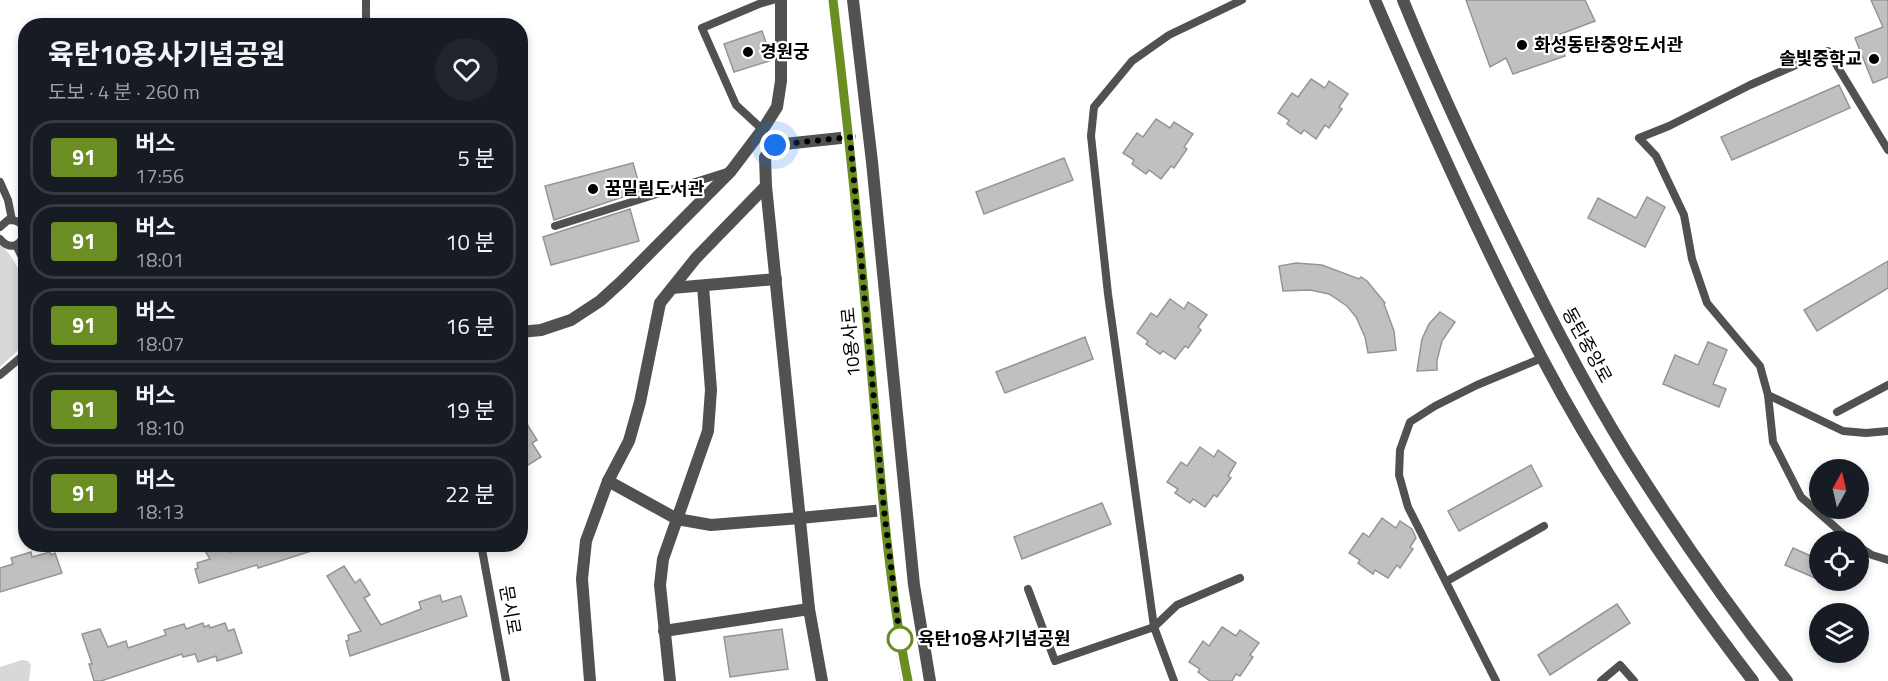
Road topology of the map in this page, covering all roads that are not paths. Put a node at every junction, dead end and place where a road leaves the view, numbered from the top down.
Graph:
1 (366, 0) edge
2 (773, 0) edge
3 (781, 0) edge
4 (833, 0) edge
5 (853, 0) edge
6 (1242, 0) edge
7 (1375, 0) edge
8 (1403, 0) edge
9 (366, 18) edge
10 (763, 130) junction
11 (850, 137) junction
12 (1888, 150) edge
13 (731, 171) junction
14 (0, 182) edge
15 (766, 186) junction
16 (12, 220) junction
17 (18, 222) edge
18 (555, 226) dead end
19 (0, 227) edge
20 (0, 239) edge
21 (16, 245) joint
22 (18, 249) edge
23 (776, 279) junction
24 (703, 286) junction
25 (672, 288) junction
26 (528, 331) edge
27 (1542, 358) junction
28 (18, 360) edge
29 (0, 375) edge
30 (1888, 386) edge
31 (1768, 395) junction
32 (1837, 412) dead end
33 (1888, 431) edge
34 (608, 481) junction
35 (884, 510) junction
36 (677, 519) junction
37 (800, 519) junction
38 (1544, 526) dead end
39 (1840, 531) edge
40 (482, 552) edge
41 (1869, 553) edge
42 (1888, 560) edge
43 (1240, 578) dead end
44 (1447, 581) junction
45 (1028, 589) dead end
46 (809, 609) junction
47 (1154, 627) junction
48 (664, 631) junction
49 (506, 681) edge
50 (590, 681) edge
51 (670, 681) edge
52 (822, 681) edge
53 (908, 681) edge
54 (930, 681) edge
55 (1174, 681) edge
56 (1496, 681) edge
57 (1601, 681) edge
58 (1634, 681) edge
59 (1753, 681) edge
60 (1787, 681) edge

1 - 9 lane
2 - 10 lane
3 - 10 street
4 - 11 street, 10용사로
5 - 54 street
6 - 47 lane
7 - 27 street
8 - 60 street, 동탄중앙로
10 - 13 street
11 - 15 street
11 - 35 street, 10용사로
12 - 31 lane
13 - 18 lane
13 - 26 street
14 - 16 lane
15 - 23 street
15 - 25 street
16 - 17 lane
16 - 19 lane
20 - 21 lane
21 - 22 lane
23 - 24 street
23 - 37 street
24 - 25 street
24 - 36 street
25 - 34 street
27 - 44 lane
27 - 59 street
28 - 29 lane
30 - 32 lane
31 - 33 lane
31 - 39 lane
34 - 36 street
34 - 50 street
35 - 37 street
35 - 53 street, 10용사로
36 - 37 street
36 - 48 street
37 - 46 street
38 - 44 lane
40 - 49 lane, 문시로
41 - 42 lane
43 - 47 lane
44 - 56 lane
45 - 47 lane
46 - 48 street
46 - 52 street
47 - 55 lane
48 - 51 street
57 - 58 lane

